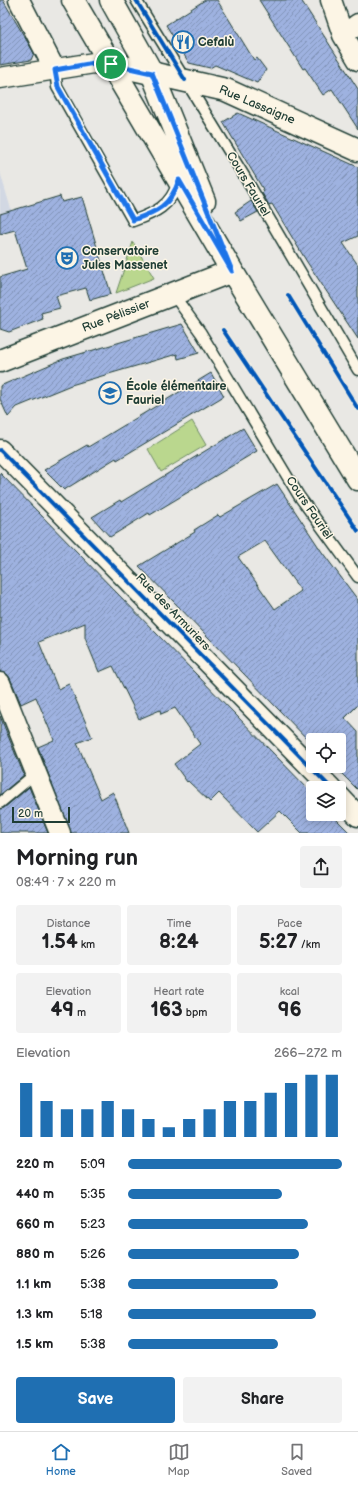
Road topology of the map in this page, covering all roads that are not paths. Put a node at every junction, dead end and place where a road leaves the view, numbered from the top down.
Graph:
1 (19, 0) edge
2 (74, 0) edge
3 (111, 0) edge
4 (136, 0) edge
5 (331, 0) edge
6 (350, 29) edge
7 (358, 60) edge
8 (111, 64) junction
9 (55, 70) junction
10 (152, 73) junction
11 (0, 78) edge
12 (185, 80) junction
13 (358, 150) edge
14 (179, 180) junction
15 (232, 271) junction
16 (173, 294) junction
17 (0, 361) edge
18 (358, 370) edge
19 (0, 450) edge
20 (358, 479) edge
21 (358, 577) edge
22 (0, 683) edge
23 (37, 775) junction
24 (324, 781) edge
25 (0, 803) edge
26 (346, 803) edge
27 (358, 816) edge
28 (60, 833) edge

1 - 9 street
2 - 8 main road
3 - 10 main road
4 - 12 lane, Cours Fauriel
5 - 6 street
6 - 7 street
8 - 9 street
8 - 10 main road
8 - 14 main road
9 - 11 street
9 - 14 lane
10 - 12 main road, Rue Lassaigne
10 - 15 main road
12 - 13 main road, Rue Lassaigne
12 - 18 lane, Cours Fauriel
14 - 15 main road
15 - 16 main road, Rue Pélissier
15 - 20 main road
16 - 17 main road, Rue Pélissier
16 - 21 lane, Cours Fauriel
19 - 24 street, Rue des Armuriers
22 - 23 street
23 - 25 lane
23 - 28 street
26 - 27 street

